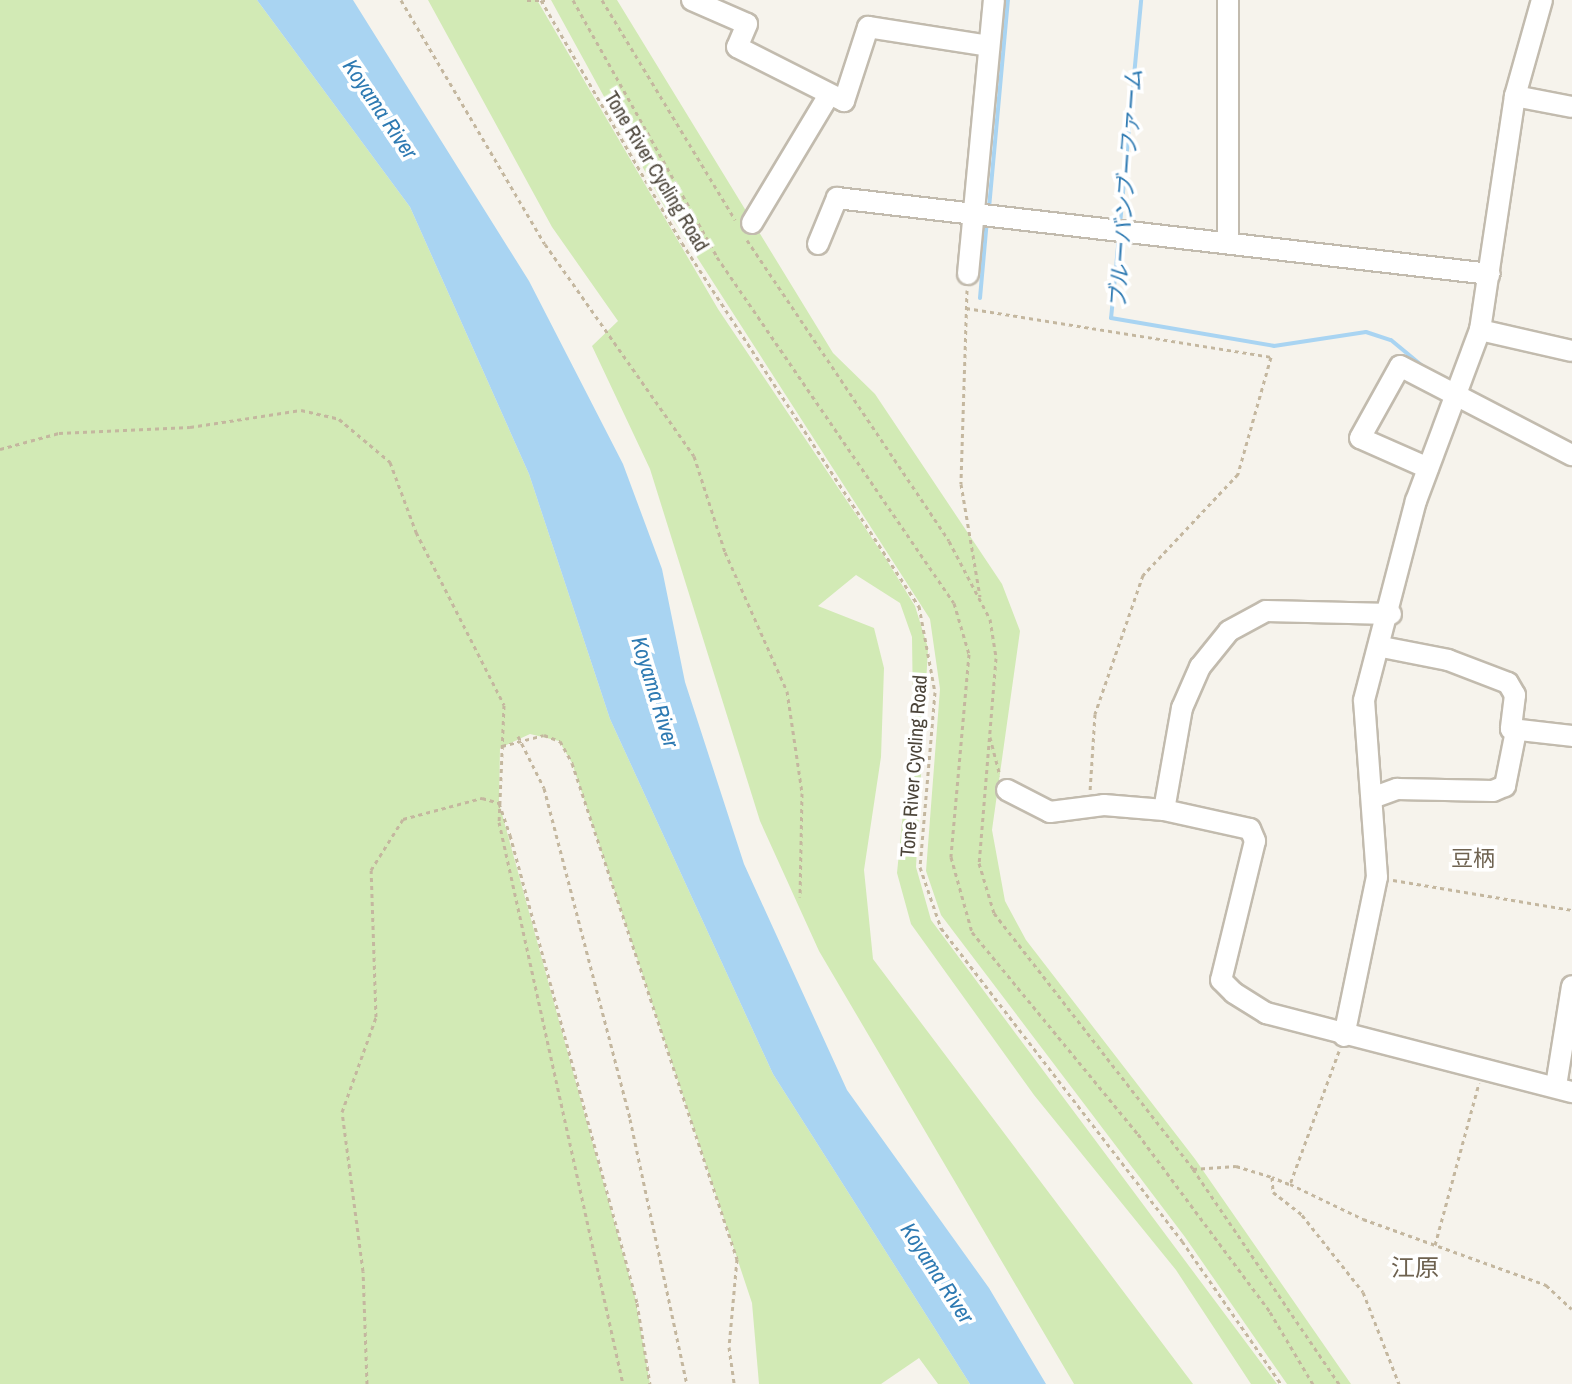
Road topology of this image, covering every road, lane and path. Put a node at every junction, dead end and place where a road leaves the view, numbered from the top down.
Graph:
1 (401, 0) edge
2 (527, 0) edge
3 (573, 0) edge
4 (602, 0) edge
5 (692, 0) edge
6 (994, 0) edge
7 (1228, 0) edge
8 (1542, 0) edge
9 (543, 1) edge
10 (989, 46) junction
11 (1515, 96) junction
12 (836, 99) junction
13 (1572, 107) edge
14 (974, 214) junction
15 (752, 223) dead end
16 (1228, 241) junction
17 (818, 244) dead end
18 (968, 274) joint
19 (1490, 274) junction
20 (966, 308) junction
21 (1480, 330) junction
22 (1572, 351) edge
23 (1456, 401) junction
24 (0, 449) edge
25 (1572, 455) edge
26 (1428, 468) junction
27 (981, 601) junction
28 (1391, 614) junction
29 (1382, 647) junction
30 (1516, 731) junction
31 (989, 733) junction
32 (518, 736) junction
33 (1572, 736) edge
34 (500, 748) junction
35 (1007, 790) joint
36 (1372, 798) junction
37 (499, 803) junction
38 (1087, 807) junction
39 (1164, 810) junction
40 (1377, 877) junction
41 (800, 897) dead end
42 (1572, 910) edge
43 (1572, 986) edge
44 (1344, 1036) junction
45 (1483, 1072) junction
46 (1564, 1089) edge
47 (1193, 1169) junction
48 (1272, 1177) junction
49 (1290, 1184) junction
50 (1434, 1246) junction
51 (1572, 1309) edge
52 (367, 1384) edge
53 (623, 1384) edge
54 (650, 1384) edge
55 (687, 1384) edge
56 (734, 1384) edge
57 (1281, 1384) edge
58 (1313, 1384) edge
59 (1339, 1384) edge
60 (1399, 1384) edge

1 - 41 path
2 - 9 path
3 - 58 path
4 - 27 path
5 - 12 street
6 - 10 street
7 - 16 street
8 - 11 street
9 - 57 path, Tone River Cycling Road
10 - 12 street
10 - 14 street
11 - 13 street
11 - 19 street
12 - 15 street
14 - 16 street
14 - 17 street
14 - 18 street
16 - 19 street
18 - 20 path
19 - 21 street
20 - 27 path
20 - 38 path
21 - 22 street
21 - 23 street
23 - 25 street
23 - 26 street
23 - 26 street
24 - 34 path
26 - 28 street
27 - 31 path
28 - 29 street
28 - 39 street
29 - 30 street
29 - 36 street
30 - 33 street
30 - 36 street
31 - 35 path
31 - 47 path
32 - 34 path
32 - 55 path
32 - 56 path
34 - 37 path
35 - 38 street
36 - 40 street
37 - 52 path
37 - 53 path
37 - 54 path
38 - 39 street
39 - 44 street
40 - 42 path
40 - 44 street
43 - 46 street
44 - 45 street
44 - 49 path
45 - 46 street
45 - 50 path
47 - 48 path
47 - 59 path
48 - 49 path
48 - 60 path
49 - 50 path
50 - 51 path

